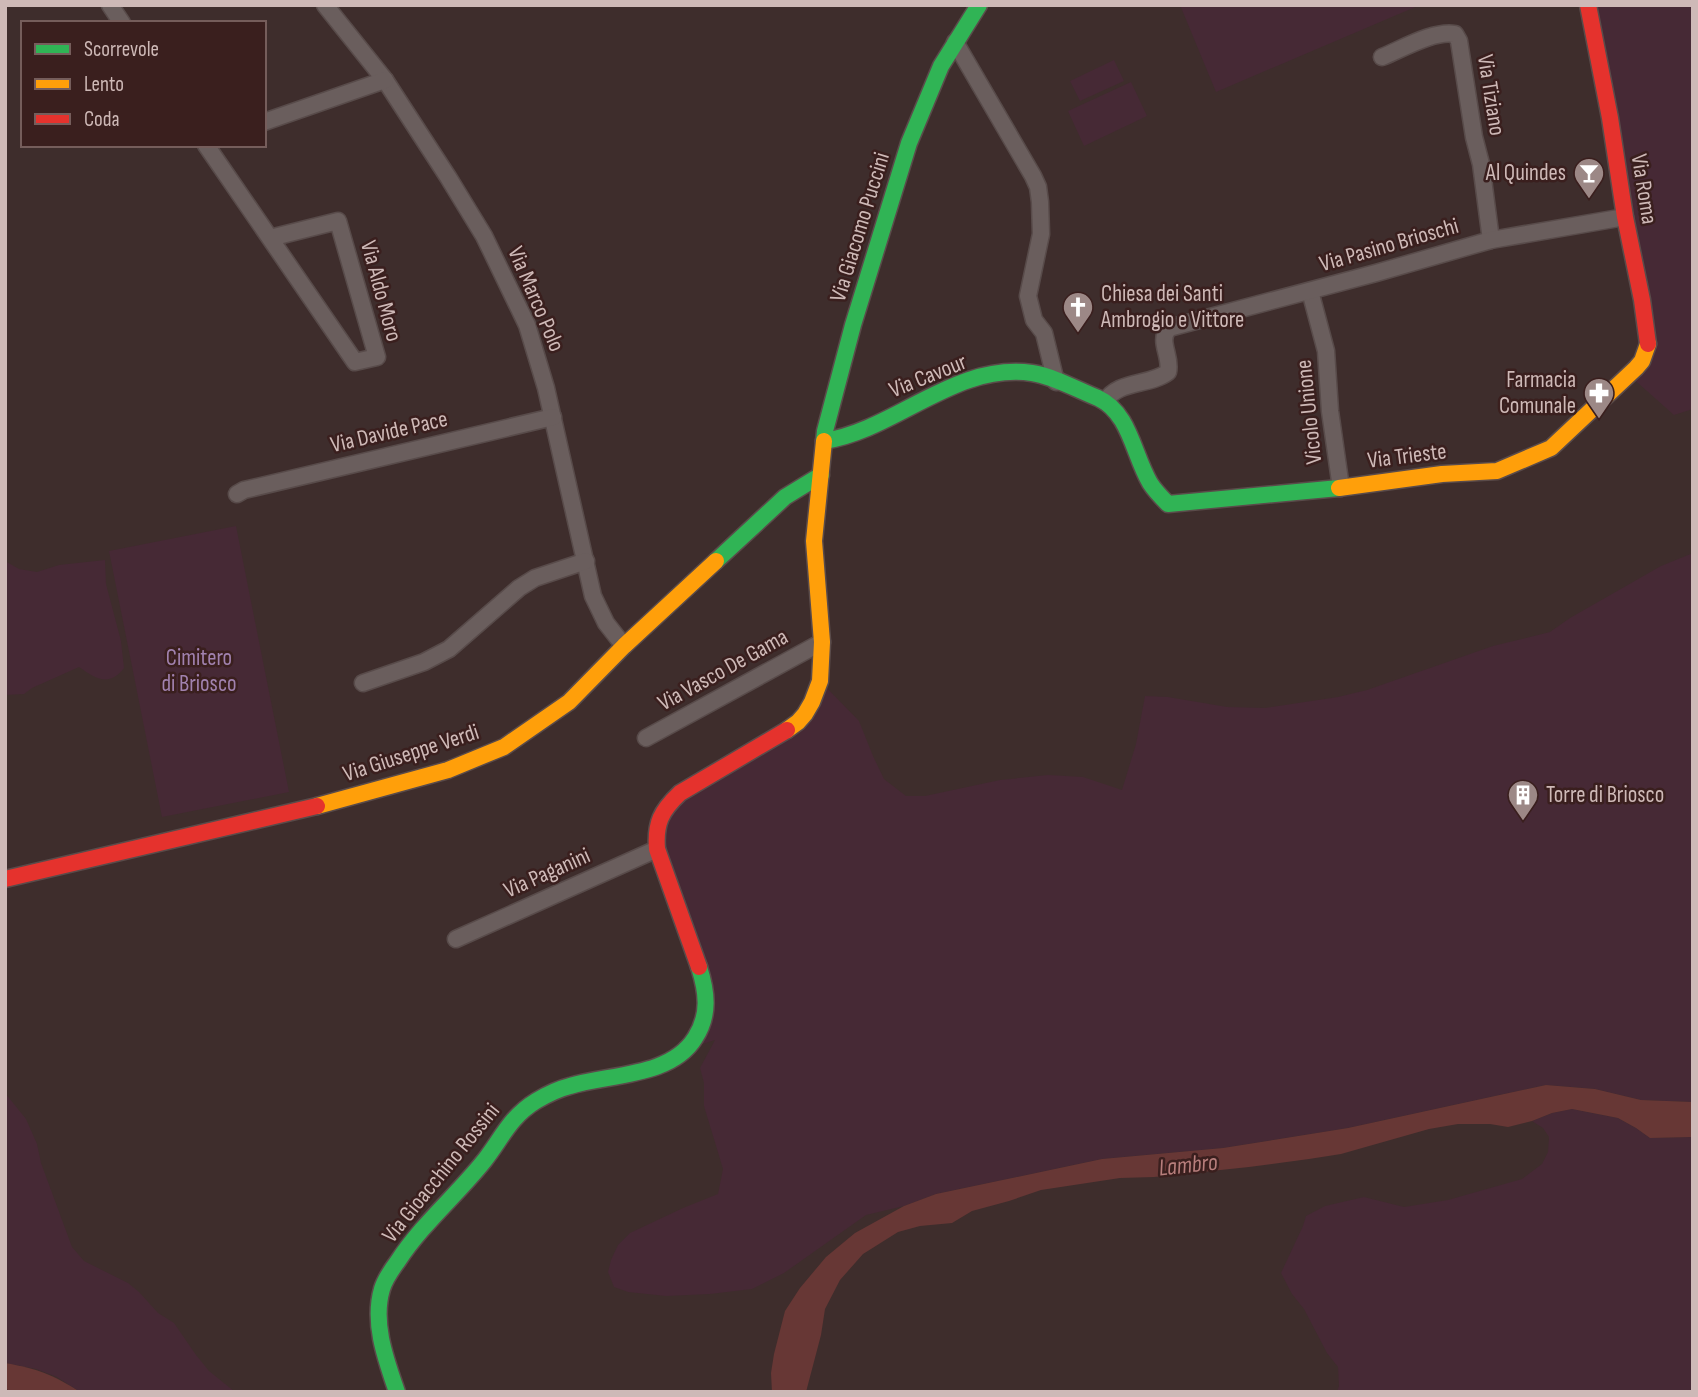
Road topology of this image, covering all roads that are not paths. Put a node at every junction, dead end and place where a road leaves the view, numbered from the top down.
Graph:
1 (110, 5) edge
2 (326, 5) edge
3 (979, 5) edge
4 (1588, 5) edge
5 (121, 21) edge
6 (955, 42) junction
7 (1382, 57) dead end
8 (385, 80) junction
9 (266, 121) edge
10 (207, 147) edge
11 (1625, 217) junction
12 (270, 239) junction
13 (1491, 240) junction
14 (1310, 291) junction
15 (1629, 375) joint
16 (1056, 382) junction
17 (1099, 399) junction
18 (553, 417) junction
19 (825, 436) junction
20 (821, 475) junction
21 (1341, 488) junction
22 (237, 494) dead end
23 (785, 497) junction
24 (586, 561) junction
25 (821, 642) junction
26 (624, 646) junction
27 (363, 682) dead end
28 (646, 738) dead end
29 (657, 849) junction
30 (5, 879) edge
31 (456, 939) dead end
32 (397, 1392) edge

1 - 5 street
2 - 8 street, Via Marco Polo
3 - 6 street, Via Giacomo Puccini
4 - 11 street, Via Roma
6 - 16 street
6 - 19 street, Via Giacomo Puccini
7 - 13 street, Via Tiziano
8 - 9 street
8 - 18 street, Via Marco Polo
10 - 12 street, Via Aldo Moro
11 - 13 street, Via Pasino Brioschi
11 - 15 street, Via Roma
12 - 12 street, Via Aldo Moro
13 - 14 street, Via Pasino Brioschi
14 - 17 street, Via Pasino Brioschi
14 - 21 street, Vicolo Unione
15 - 21 street, Via Trieste
16 - 17 street, Via Cavour
16 - 19 street, Via Cavour
17 - 21 street, Via Trieste
18 - 22 street, Via Davide Pace
18 - 24 street, Via Marco Polo
19 - 20 street, Via Giacomo Puccini
19 - 23 street
20 - 23 street, Via Giuseppe Verdi
20 - 25 street, Via Gioacchino Rossini
23 - 26 street, Via Giuseppe Verdi
24 - 26 street, Via Marco Polo
24 - 27 street
25 - 28 street, Via Vasco De Gama
25 - 29 street, Via Gioacchino Rossini
26 - 30 street, Via Giuseppe Verdi
29 - 31 street, Via Paganini
29 - 32 street, Via Gioacchino Rossini

